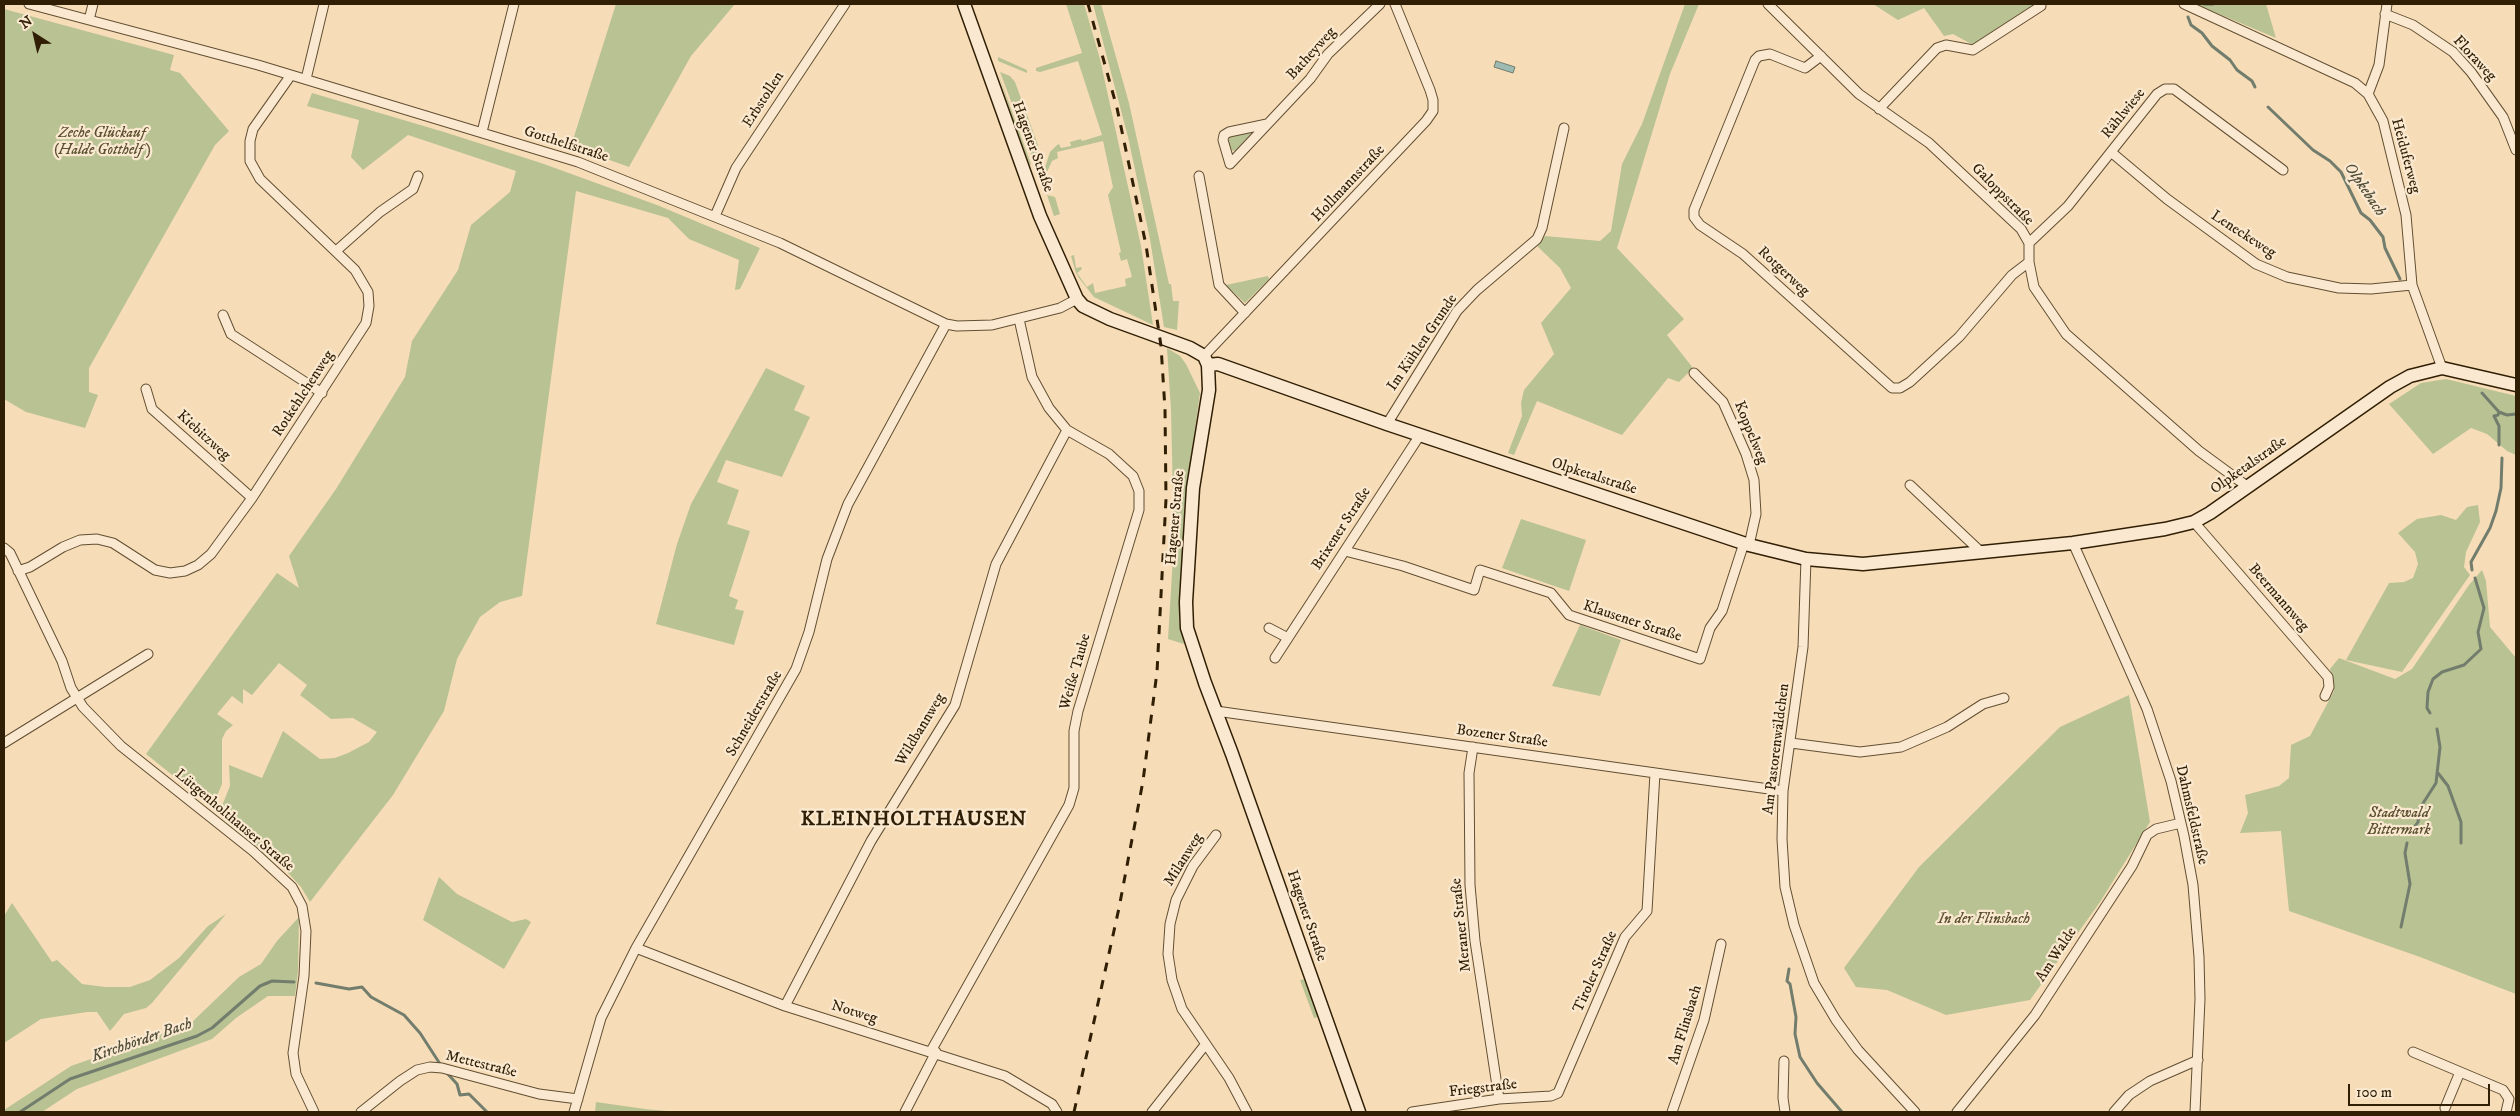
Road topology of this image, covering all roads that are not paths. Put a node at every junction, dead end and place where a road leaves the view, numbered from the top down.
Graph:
1 (29, 4) edge
2 (93, 4) edge
3 (324, 4) edge
4 (514, 4) edge
5 (845, 4) edge
6 (964, 4) edge
7 (1380, 4) edge
8 (1395, 4) edge
9 (1768, 4) edge
10 (2184, 4) edge
11 (2387, 4) edge
12 (2041, 6) dead end
13 (2385, 14) junction
14 (89, 20) junction
15 (1821, 56) junction
16 (291, 75) junction
17 (306, 79) junction
18 (2368, 94) junction
19 (1879, 109) junction
20 (1267, 124) junction
21 (1564, 128) dead end
22 (482, 132) junction
23 (2516, 150) edge
24 (2111, 152) junction
25 (2283, 170) dead end
26 (418, 176) dead end
27 (1199, 176) dead end
28 (715, 216) junction
29 (2029, 243) junction
30 (336, 251) junction
31 (2029, 262) junction
32 (2412, 286) junction
33 (1077, 299) junction
34 (1245, 313) junction
35 (223, 315) dead end
36 (1019, 319) junction
37 (946, 324) junction
38 (1206, 360) junction
39 (2442, 368) junction
40 (1694, 373) dead end
41 (2516, 385) edge
42 (146, 389) dead end
43 (322, 392) junction
44 (1388, 424) junction
45 (1067, 430) junction
46 (1420, 435) junction
47 (1910, 485) dead end
48 (2248, 486) junction
49 (252, 498) junction
50 (2194, 522) junction
51 (2073, 543) junction
52 (1746, 544) junction
53 (4, 548) edge
54 (1345, 551) junction
55 (1981, 552) junction
56 (1806, 559) junction
57 (18, 571) junction
58 (1270, 628) dead end
59 (1288, 638) junction
60 (148, 654) dead end
61 (1275, 658) dead end
62 (2325, 696) dead end
63 (77, 698) junction
64 (2004, 698) dead end
65 (1216, 711) junction
66 (4, 743) edge
67 (1791, 743) junction
68 (1473, 747) junction
69 (1655, 772) junction
70 (1783, 791) junction
71 (2181, 823) junction
72 (1216, 835) dead end
73 (1721, 944) dead end
74 (636, 948) junction
75 (785, 1006) junction
76 (1205, 1045) junction
77 (934, 1051) junction
78 (2413, 1052) dead end
79 (1784, 1060) dead end
80 (2198, 1060) junction
81 (2460, 1072) junction
82 (1558, 1093) joint
83 (578, 1099) junction
84 (1499, 1099) junction
85 (2445, 1108) dead end
86 (314, 1112) edge
87 (361, 1112) edge
88 (574, 1112) edge
89 (905, 1112) edge
90 (1058, 1112) edge
91 (1152, 1112) edge
92 (1247, 1112) edge
93 (1359, 1112) edge
94 (1412, 1112) edge
95 (1672, 1112) edge
96 (1785, 1112) edge
97 (1915, 1112) edge
98 (1957, 1112) edge
99 (2114, 1112) edge
100 (2195, 1112) edge
101 (2506, 1112) edge

1 - 14 street, Gotthelfstraße
2 - 14 street
3 - 17 street
4 - 22 street
5 - 28 street, Erbstollen
6 - 33 street, Hagener Straße
7 - 20 street, Batheyweg
8 - 34 street, Hollmannstraße
9 - 15 street, Galoppstraße
10 - 18 street, Heiduferweg
11 - 13 street
12 - 19 street
13 - 18 street
13 - 23 street, Floraweg
14 - 16 street, Gotthelfstraße
15 - 19 street, Galoppstraße
15 - 31 street, Rotgerweg
16 - 17 street, Gotthelfstraße
16 - 30 street, Rotkehlchenweg
17 - 22 street, Gotthelfstraße
18 - 32 street, Heiduferweg
19 - 29 street, Galoppstraße
20 - 20 street, Batheyweg
21 - 44 street, Im Kühlen Grunde
22 - 28 street, Gotthelfstraße
24 - 25 street, Rählwiese
24 - 29 street, Rählwiese
24 - 32 street, Leneckeweg
26 - 30 street
27 - 34 street
28 - 37 street, Gotthelfstraße
29 - 31 street, Galoppstraße
30 - 43 street, Rotkehlchenweg
31 - 48 street, Galoppstraße
32 - 39 street, Heiduferweg
33 - 36 street, Gotthelfstraße
33 - 38 street
34 - 38 street, Hollmannstraße
35 - 43 street
36 - 37 street, Gotthelfstraße
36 - 45 street, Weiße Taube
37 - 74 street, Schneiderstraße
38 - 44 street, Olpketalstraße
38 - 65 street, Hagener Straße
39 - 41 street, Olpketalstraße
39 - 48 street, Olpketalstraße
40 - 52 street, Koppelweg
42 - 49 street, Kiebitzweg
43 - 49 street, Rotkehlchenweg
44 - 46 street, Olpketalstraße
45 - 75 street, Wildbannweg
45 - 77 street, Weiße Taube
46 - 52 street, Olpketalstraße
46 - 54 street, Brixener Straße
47 - 55 street
48 - 50 street, Olpketalstraße
49 - 57 street, Rotkehlchenweg
50 - 51 street, Olpketalstraße
50 - 62 street, Beermannweg
51 - 55 street, Olpketalstraße
51 - 71 street, Dahmsfeldstraße
52 - 54 street, Klausener Straße
52 - 56 street, Olpketalstraße
53 - 57 street, Lütgenholthauser Straße
54 - 59 street, Brixener Straße
55 - 56 street, Olpketalstraße
56 - 67 street, Am Pastorenwäldchen
57 - 63 street, Lütgenholthauser Straße
58 - 59 street
59 - 61 street, Brixener Straße
60 - 63 street
63 - 66 street
63 - 86 street, Lütgenholthauser Straße
64 - 67 street
65 - 68 street, Bozener Straße
65 - 93 street, Hagener Straße
67 - 70 street, Am Pastorenwäldchen
68 - 69 street, Bozener Straße
68 - 84 street, Meraner Straße
69 - 70 street, Bozener Straße
69 - 82 street, Tiroler Straße
70 - 97 street, Am Pastorenwäldchen
71 - 80 street, Dahmsfeldstraße
71 - 98 street, Am Walde
72 - 76 street, Milanweg
73 - 95 street, Am Flinsbach
74 - 75 street, Notweg
74 - 83 street, Schneiderstraße
75 - 77 street, Notweg
76 - 91 street
76 - 92 street, Milanweg
77 - 89 street, Weiße Taube
77 - 90 street, Notweg
78 - 81 street
79 - 96 street
80 - 99 street
80 - 100 street, Dahmsfeldstraße
81 - 85 street
81 - 101 street
82 - 84 street, Friegstraße
83 - 87 street, Mettestraße
83 - 88 street, Schneiderstraße
84 - 94 street, Friegstraße

